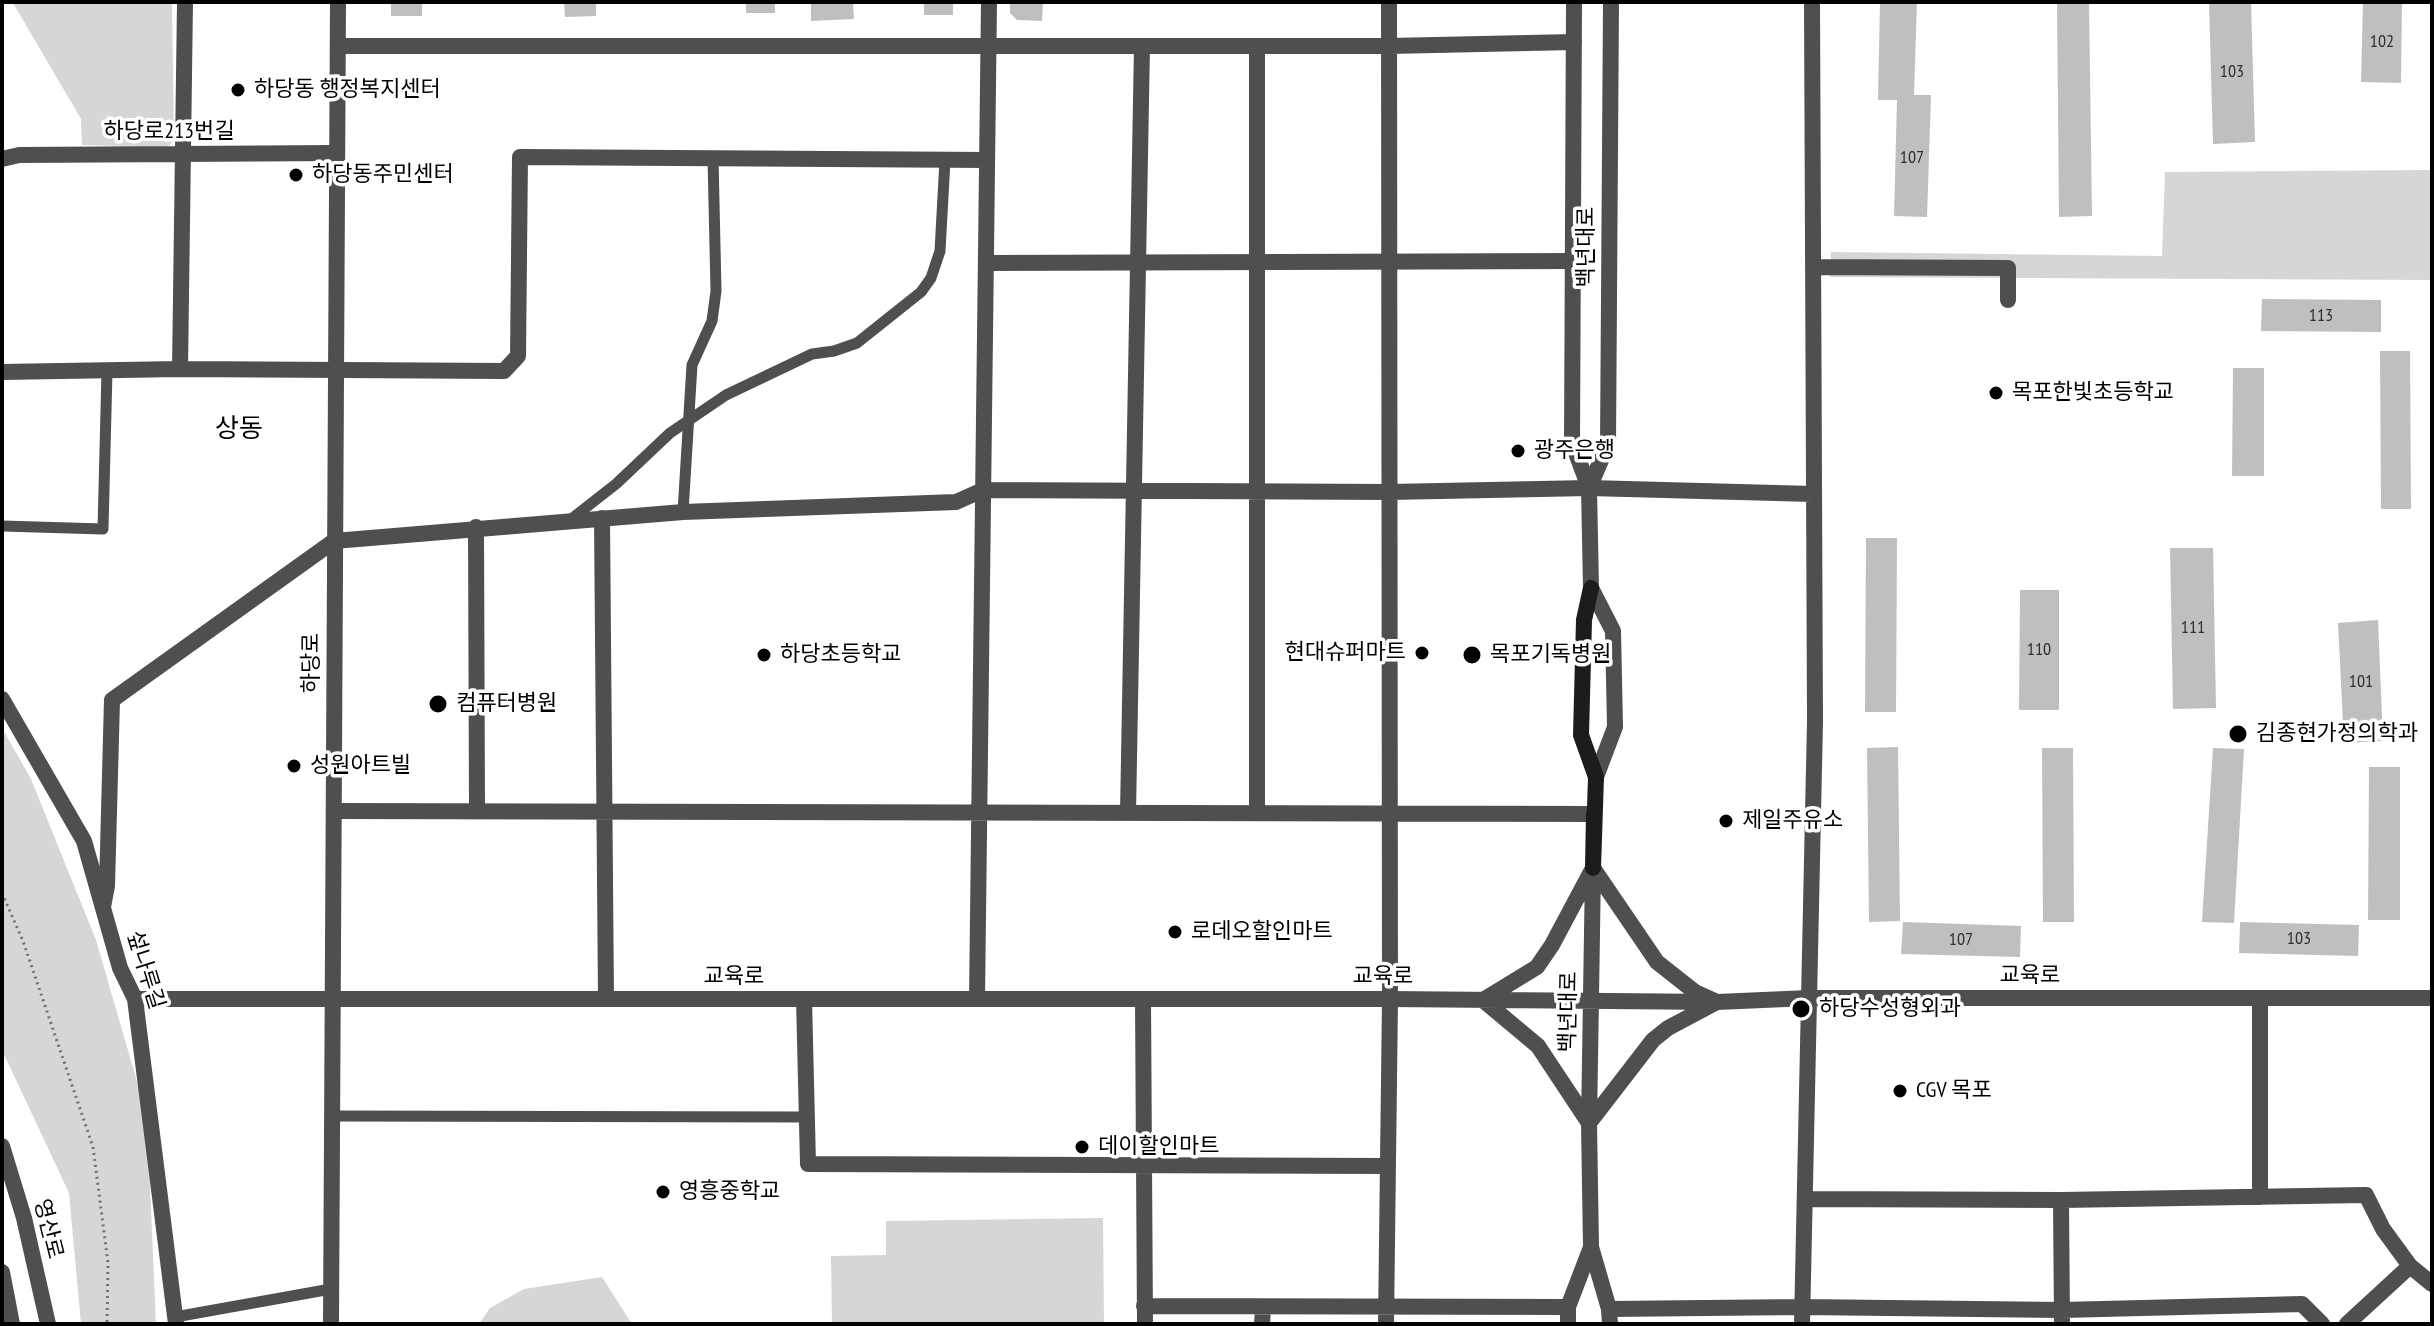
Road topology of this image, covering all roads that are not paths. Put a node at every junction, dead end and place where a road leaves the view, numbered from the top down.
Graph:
1 (185, 2) edge
2 (338, 2) edge
3 (989, 2) edge
4 (1389, 2) edge
5 (1574, 2) edge
6 (1611, 2) edge
7 (1812, 2) edge
8 (1574, 42) junction
9 (338, 46) junction
10 (988, 46) junction
11 (1142, 46) junction
12 (1257, 46) junction
13 (1389, 46) junction
14 (337, 153) junction
15 (182, 154) junction
16 (713, 158) junction
17 (2, 159) edge
18 (945, 160) junction
19 (987, 160) junction
20 (1573, 261) junction
21 (1138, 262) junction
22 (1257, 262) junction
23 (1389, 262) junction
24 (986, 263) junction
25 (1814, 267) junction
26 (2008, 300) dead end
27 (180, 369) junction
28 (335, 370) junction
29 (107, 371) junction
30 (2, 372) edge
31 (687, 422) junction
32 (1589, 488) junction
33 (983, 490) junction
34 (1134, 491) junction
35 (1257, 492) junction
36 (1390, 492) junction
37 (1813, 494) junction
38 (683, 512) junction
39 (602, 518) junction
40 (570, 520) junction
41 (2, 526) edge
42 (476, 527) junction
43 (334, 541) junction
44 (1591, 588) junction
45 (2, 699) edge
46 (1596, 777) junction
47 (334, 811) junction
48 (477, 811) junction
49 (605, 811) junction
50 (979, 812) junction
51 (1128, 813) junction
52 (1257, 813) junction
53 (1390, 813) junction
54 (1594, 814) junction
55 (1593, 868) junction
56 (103, 907) junction
57 (1809, 998) junction
58 (2260, 998) junction
59 (2432, 998) edge
60 (135, 999) junction
61 (333, 999) junction
62 (606, 999) junction
63 (804, 999) junction
64 (977, 999) junction
65 (1143, 999) junction
66 (1390, 999) junction
67 (1483, 1000) junction
68 (1592, 1001) junction
69 (1717, 1002) junction
70 (332, 1116) junction
71 (807, 1117) junction
72 (1589, 1123) junction
73 (2, 1146) edge
74 (1144, 1165) junction
75 (1387, 1166) junction
76 (2260, 1197) junction
77 (1805, 1199) junction
78 (2061, 1200) junction
79 (1591, 1247) junction
80 (2, 1272) edge
81 (2424, 1273) edge
82 (331, 1289) junction
83 (1144, 1306) junction
84 (1386, 1306) junction
85 (1262, 1316) edge
86 (1568, 1316) edge
87 (1610, 1316) edge
88 (1802, 1316) edge
89 (1930, 1317) edge
90 (2062, 1317) edge
91 (176, 1320) edge
92 (12, 1324) edge
93 (48, 1324) edge
94 (331, 1324) edge
95 (1145, 1324) edge
96 (1386, 1324) edge
97 (2322, 1324) edge
98 (2347, 1324) edge

1 - 15 street
2 - 9 street, 하당로
3 - 10 street
4 - 13 street
5 - 8 street, 백년대로
6 - 32 street, 백년대로
7 - 25 street
8 - 13 street
8 - 20 street, 백년대로
9 - 10 street
9 - 14 street, 하당로
10 - 11 street
10 - 19 street
11 - 12 street
11 - 21 street
12 - 13 street
12 - 22 street
13 - 23 street
14 - 15 street, 하당로213번길
14 - 28 street, 하당로
15 - 17 street, 하당로213번길
15 - 27 street
16 - 18 street
16 - 28 street
16 - 31 lane
18 - 19 street
18 - 31 lane
19 - 24 street
20 - 23 street
20 - 32 street, 백년대로
21 - 22 street
21 - 24 street
21 - 34 street
22 - 23 street
22 - 35 street
23 - 36 street
24 - 33 street
25 - 26 street
25 - 37 street
27 - 28 street
27 - 29 street
28 - 43 street, 하당로
29 - 30 street
29 - 41 lane
31 - 38 lane
31 - 40 lane
32 - 36 street
32 - 37 street
32 - 44 street, 백년대로
33 - 34 street
33 - 38 street
33 - 50 street
34 - 35 street
34 - 51 street
35 - 36 street
35 - 52 street
36 - 53 street
37 - 57 street
38 - 39 street
39 - 40 street
39 - 49 street
40 - 42 street
42 - 43 street
42 - 48 street
43 - 47 street, 하당로
43 - 56 street
44 - 46 main road, 백년대로
44 - 46 street, 백년대로
45 - 56 street, 섶나루길
46 - 54 main road, 백년대로
47 - 48 street
47 - 61 street, 하당로
48 - 49 street
49 - 50 street
49 - 62 street
50 - 51 street
50 - 64 street
51 - 52 street
52 - 53 street
53 - 54 street
53 - 66 street
54 - 55 main road, 백년대로
55 - 67 street
55 - 68 street, 백년대로
55 - 69 street
56 - 60 street, 섶나루길
57 - 58 street, 교육로
57 - 69 street, 교육로
57 - 77 street
58 - 59 street, 교육로
58 - 76 street
60 - 61 street, 교육로
60 - 91 street, 섶나루길
61 - 62 street, 교육로
61 - 70 street, 하당로
62 - 63 street, 교육로
63 - 64 street, 교육로
63 - 71 street
64 - 65 street, 교육로
65 - 66 street, 교육로
65 - 74 street
66 - 67 street, 교육로
66 - 75 street
67 - 68 street, 교육로
67 - 72 street
68 - 69 street, 교육로
68 - 72 street, 백년대로
69 - 72 street
70 - 71 lane
70 - 82 street, 하당로
71 - 74 street
72 - 79 street, 백년대로
73 - 93 street, 영산로
74 - 75 street
74 - 83 street
75 - 84 street
76 - 78 street
76 - 81 street
77 - 78 street
77 - 88 street
78 - 90 street
79 - 86 street, 백년대로
79 - 87 street, 백년대로
80 - 92 street
81 - 98 street
82 - 91 lane
82 - 94 street, 하당로
83 - 85 street
83 - 95 street
84 - 85 street
84 - 86 street
84 - 96 street
87 - 88 street
88 - 89 street
89 - 90 street
90 - 97 street

